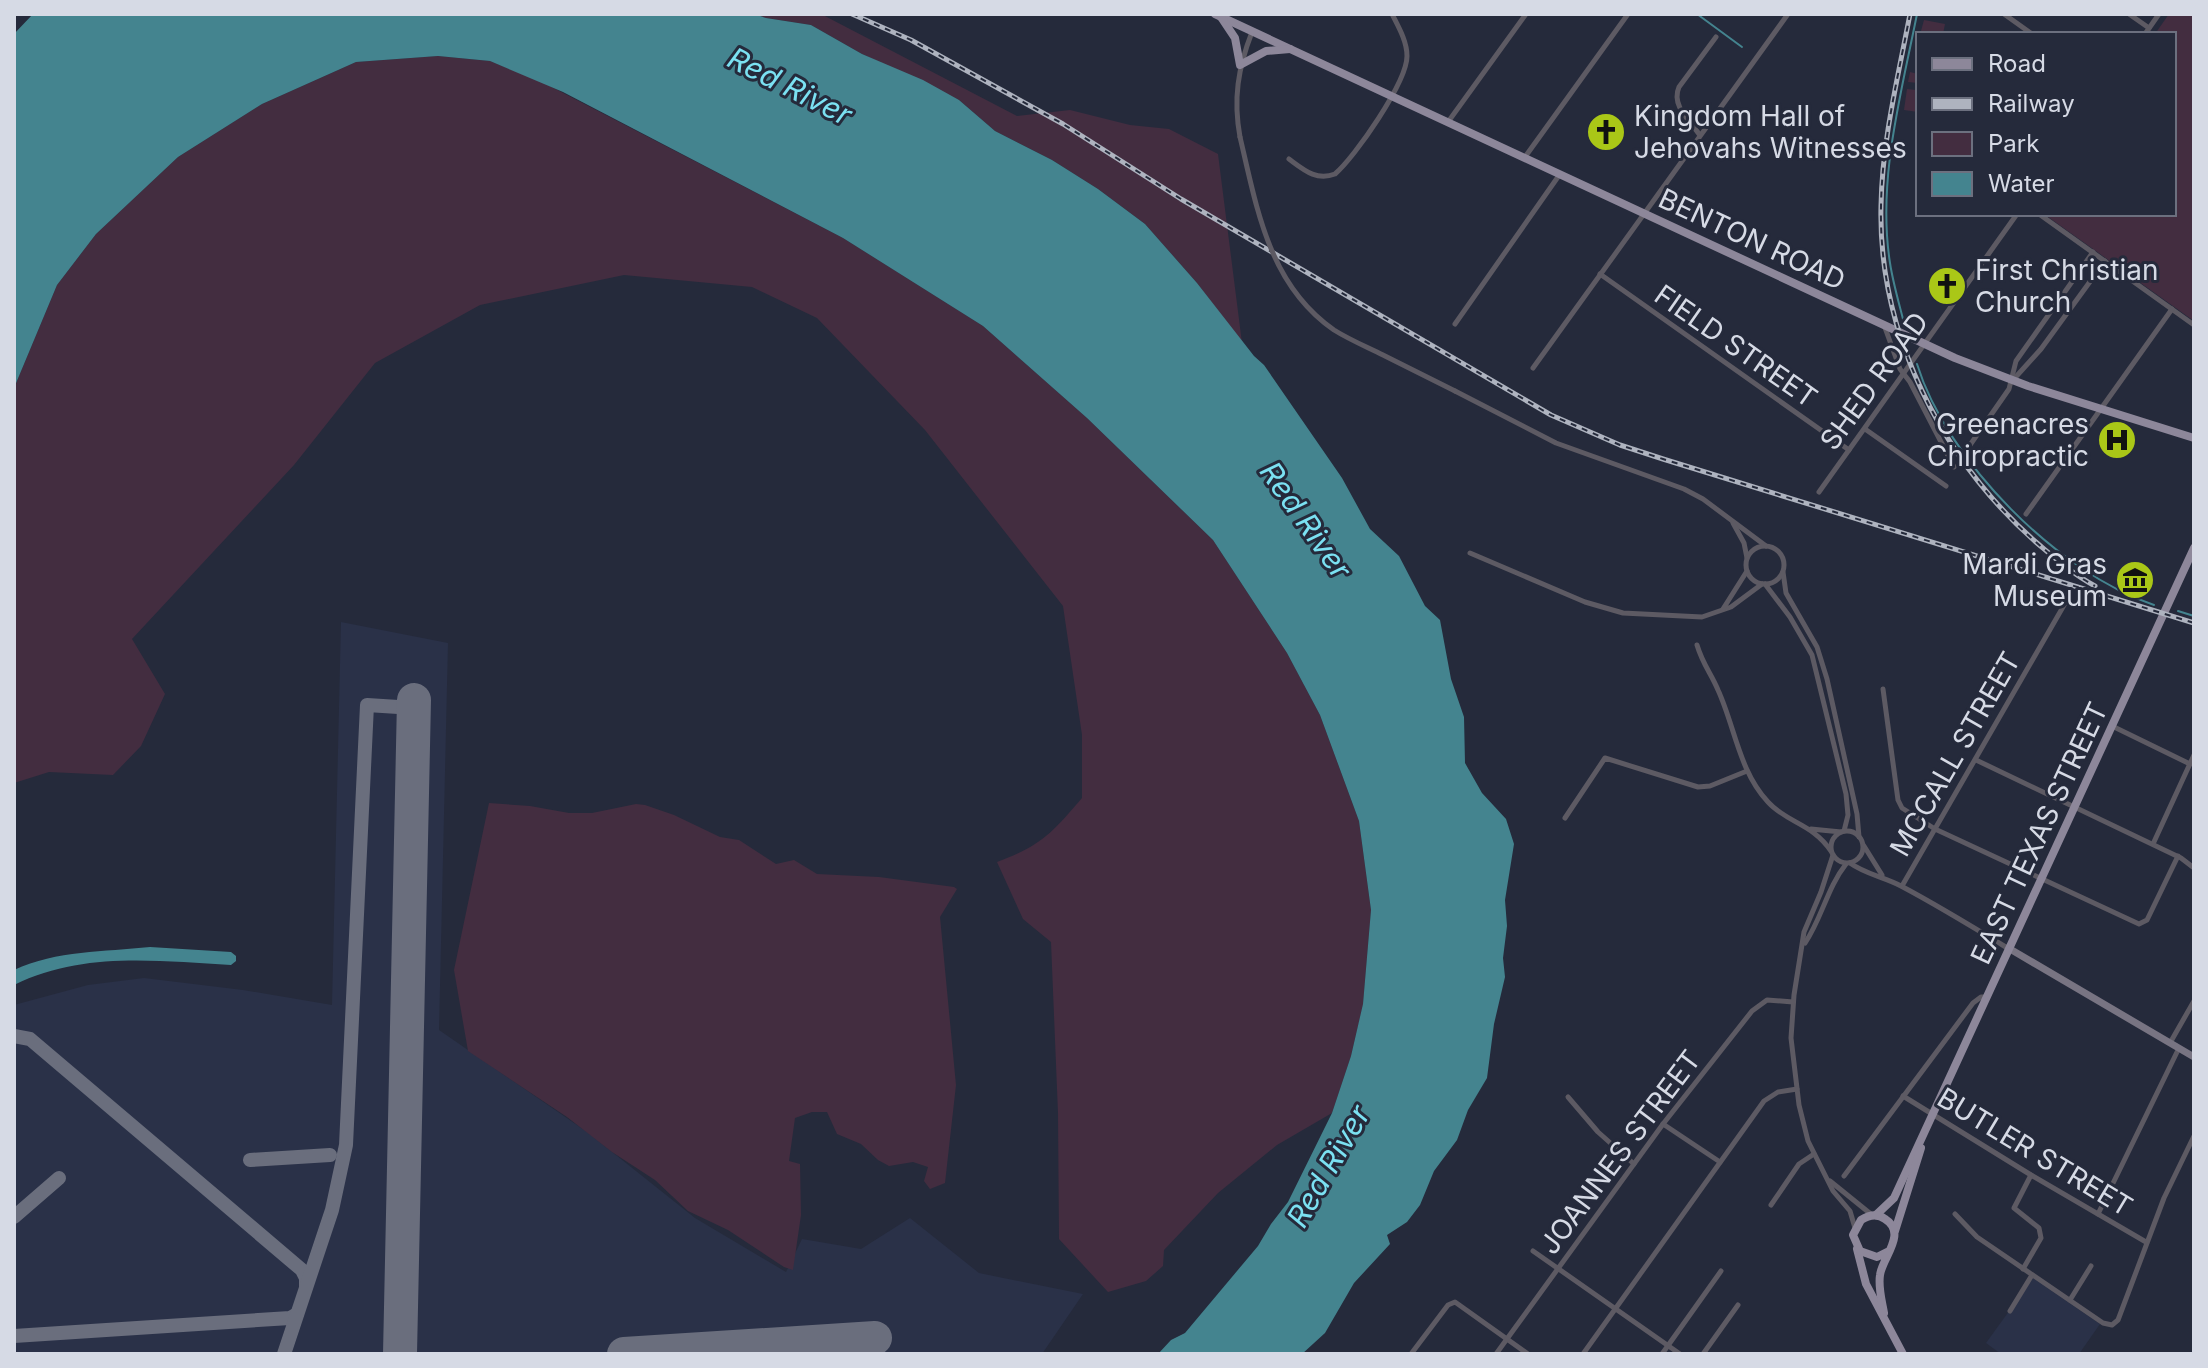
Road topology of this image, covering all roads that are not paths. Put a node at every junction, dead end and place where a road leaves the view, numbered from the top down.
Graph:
1 (1392, 14) edge
2 (1526, 14) edge
3 (1628, 14) edge
4 (1788, 14) edge
5 (2004, 14) edge
6 (2129, 14) edge
7 (2159, 14) edge
8 (1217, 15) edge
9 (1252, 31) junction
10 (2147, 31) edge
11 (2029, 32) edge
12 (1716, 37) dead end
13 (1291, 49) junction
14 (1240, 65) junction
15 (1392, 97) junction
16 (1448, 123) junction
17 (1699, 134) junction
18 (1524, 158) junction
19 (1289, 159) dead end
20 (1560, 174) junction
21 (1644, 214) junction
22 (2016, 216) edge
23 (2042, 216) edge
24 (2093, 252) junction
25 (2105, 261) junction
26 (1600, 274) junction
27 (2172, 309) junction
28 (1455, 324) dead end
29 (1884, 325) junction
30 (2194, 325) edge
31 (1925, 344) junction
32 (1533, 368) dead end
33 (1904, 374) junction
34 (2012, 380) junction
35 (2100, 409) junction
36 (1865, 428) junction
37 (2194, 438) edge
38 (1970, 445) dead end
39 (1849, 450) junction
40 (1954, 467) dead end
41 (1946, 486) dead end
42 (1819, 492) dead end
43 (2026, 514) dead end
44 (1732, 522) junction
45 (1766, 546) junction
46 (2194, 548) edge
47 (1470, 553) dead end
48 (1747, 559) junction
49 (1747, 571) junction
50 (1783, 572) junction
51 (1763, 584) junction
52 (2067, 600) dead end
53 (1723, 610) junction
54 (1697, 645) dead end
55 (1883, 689) dead end
56 (2112, 726) junction
57 (2194, 755) edge
58 (1976, 760) junction
59 (2190, 764) junction
60 (1747, 771) junction
61 (2074, 808) junction
62 (1565, 818) dead end
63 (1810, 828) junction
64 (1935, 829) junction
65 (1843, 831) junction
66 (1861, 840) junction
67 (2153, 844) junction
68 (1832, 853) junction
69 (2178, 856) junction
70 (1848, 863) junction
71 (2194, 868) edge
72 (1882, 876) junction
73 (2043, 878) junction
74 (1902, 886) junction
75 (1804, 944) junction
76 (2010, 949) junction
77 (1988, 998) junction
78 (2194, 1001) edge
79 (1793, 1002) junction
80 (2170, 1043) junction
81 (2179, 1048) junction
82 (2194, 1057) edge
83 (1797, 1089) junction
84 (1903, 1096) junction
85 (1568, 1097) dead end
86 (1933, 1115) junction
87 (1663, 1124) junction
88 (1924, 1136) junction
89 (2194, 1136) edge
90 (1814, 1154) junction
91 (1720, 1162) junction
92 (1634, 1164) junction
93 (2031, 1175) junction
94 (1844, 1176) dead end
95 (1829, 1181) junction
96 (1771, 1205) dead end
97 (1955, 1214) dead end
98 (2098, 1214) junction
99 (1874, 1215) junction
100 (1855, 1229) junction
101 (1895, 1232) junction
102 (2146, 1242) junction
103 (1856, 1246) junction
104 (1533, 1251) dead end
105 (1889, 1251) junction
106 (2091, 1266) dead end
107 (1558, 1269) junction
108 (2023, 1269) junction
109 (1721, 1271) dead end
110 (2032, 1275) junction
111 (2070, 1300) junction
112 (1738, 1305) dead end
113 (1615, 1309) junction
114 (2010, 1311) dead end
115 (1884, 1313) junction
116 (1507, 1339) junction
117 (1668, 1345) junction
118 (1411, 1354) edge
119 (1496, 1354) edge
120 (1528, 1354) edge
121 (1583, 1354) edge
122 (1662, 1354) edge
123 (1680, 1354) edge
124 (1703, 1354) edge
125 (1903, 1354) edge

1 - 15 street
2 - 16 street
3 - 18 street
4 - 17 street
5 - 11 street
6 - 10 street
7 - 10 street
8 - 9 main road, BENTON ROAD
8 - 14 main road
9 - 13 main road, BENTON ROAD
9 - 14 street
12 - 17 street
13 - 14 main road
13 - 15 main road, BENTON ROAD
14 - 44 street, bridge
15 - 16 main road, BENTON ROAD
15 - 19 street
16 - 18 main road, BENTON ROAD
17 - 21 street
18 - 20 main road, BENTON ROAD
20 - 21 main road, BENTON ROAD
20 - 28 street
21 - 26 street
21 - 29 main road, BENTON ROAD
22 - 31 street, SHED ROAD
23 - 24 street
24 - 25 street
24 - 34 street
25 - 27 street
25 - 34 street
26 - 32 street
26 - 39 street, FIELD STREET
27 - 30 street
27 - 35 street
29 - 31 main road, BENTON ROAD
29 - 33 street
31 - 33 street, SHED ROAD
31 - 34 main road, BENTON ROAD
33 - 36 street, SHED ROAD
33 - 40 street
34 - 35 main road, BENTON ROAD
34 - 38 street
35 - 37 main road, BENTON ROAD
35 - 43 street
36 - 39 street, SHED ROAD
36 - 41 street
39 - 42 street, SHED ROAD
44 - 45 street
44 - 48 street
45 - 48 street
45 - 50 street
46 - 56 main road, EAST TEXAS STREET
47 - 53 street
48 - 49 street
49 - 51 street
49 - 53 street
50 - 51 street
50 - 66 street
51 - 53 street
51 - 65 street
52 - 58 street, MCCALL STREET
54 - 60 street
55 - 64 street
56 - 59 street
56 - 61 main road, EAST TEXAS STREET
57 - 59 street
58 - 61 street
58 - 64 street, MCCALL STREET
59 - 67 street
60 - 62 street
60 - 63 street
61 - 67 street
61 - 73 main road, EAST TEXAS STREET
63 - 65 street
63 - 68 street
64 - 73 street
64 - 74 street, MCCALL STREET
65 - 66 street
65 - 68 street
66 - 70 street
66 - 72 street
67 - 69 street
68 - 70 street
68 - 75 street
69 - 71 street
69 - 73 street
70 - 72 street
70 - 75 street
72 - 74 street
73 - 76 main road, EAST TEXAS STREET
74 - 76 street
75 - 79 street
76 - 77 main road, EAST TEXAS STREET
76 - 80 street
77 - 84 street
77 - 86 main road, EAST TEXAS STREET
78 - 80 street
79 - 83 street
79 - 87 street, JOANNES STREET
80 - 81 street
81 - 82 street
81 - 98 street
83 - 90 street
83 - 91 street
84 - 86 street, BUTLER STREET
84 - 94 street
85 - 92 street
86 - 88 main road, EAST TEXAS STREET
86 - 93 street, BUTLER STREET
87 - 91 street
87 - 92 street, JOANNES STREET
88 - 99 main road, EAST TEXAS STREET
88 - 101 main road, EAST TEXAS STREET
89 - 102 street
90 - 95 street
90 - 96 street
91 - 113 street
92 - 107 street, JOANNES STREET
93 - 98 street, BUTLER STREET
93 - 108 street
95 - 99 street
95 - 100 street
97 - 108 street
98 - 102 street, BUTLER STREET
99 - 100 main road, EAST TEXAS STREET
99 - 101 main road
100 - 103 main road, EAST TEXAS STREET
101 - 105 main road, EAST TEXAS STREET
102 - 111 street
103 - 105 main road
103 - 115 main road, EAST TEXAS STREET
104 - 107 street
105 - 115 main road, EAST TEXAS STREET
106 - 111 street
107 - 113 street
107 - 116 street, JOANNES STREET
108 - 110 street
109 - 117 street
110 - 111 street
110 - 114 street
112 - 124 street
113 - 117 street
113 - 121 street
115 - 125 main road, EAST TEXAS STREET
116 - 118 street
116 - 119 street, JOANNES STREET
116 - 120 street
117 - 122 street
117 - 123 street

